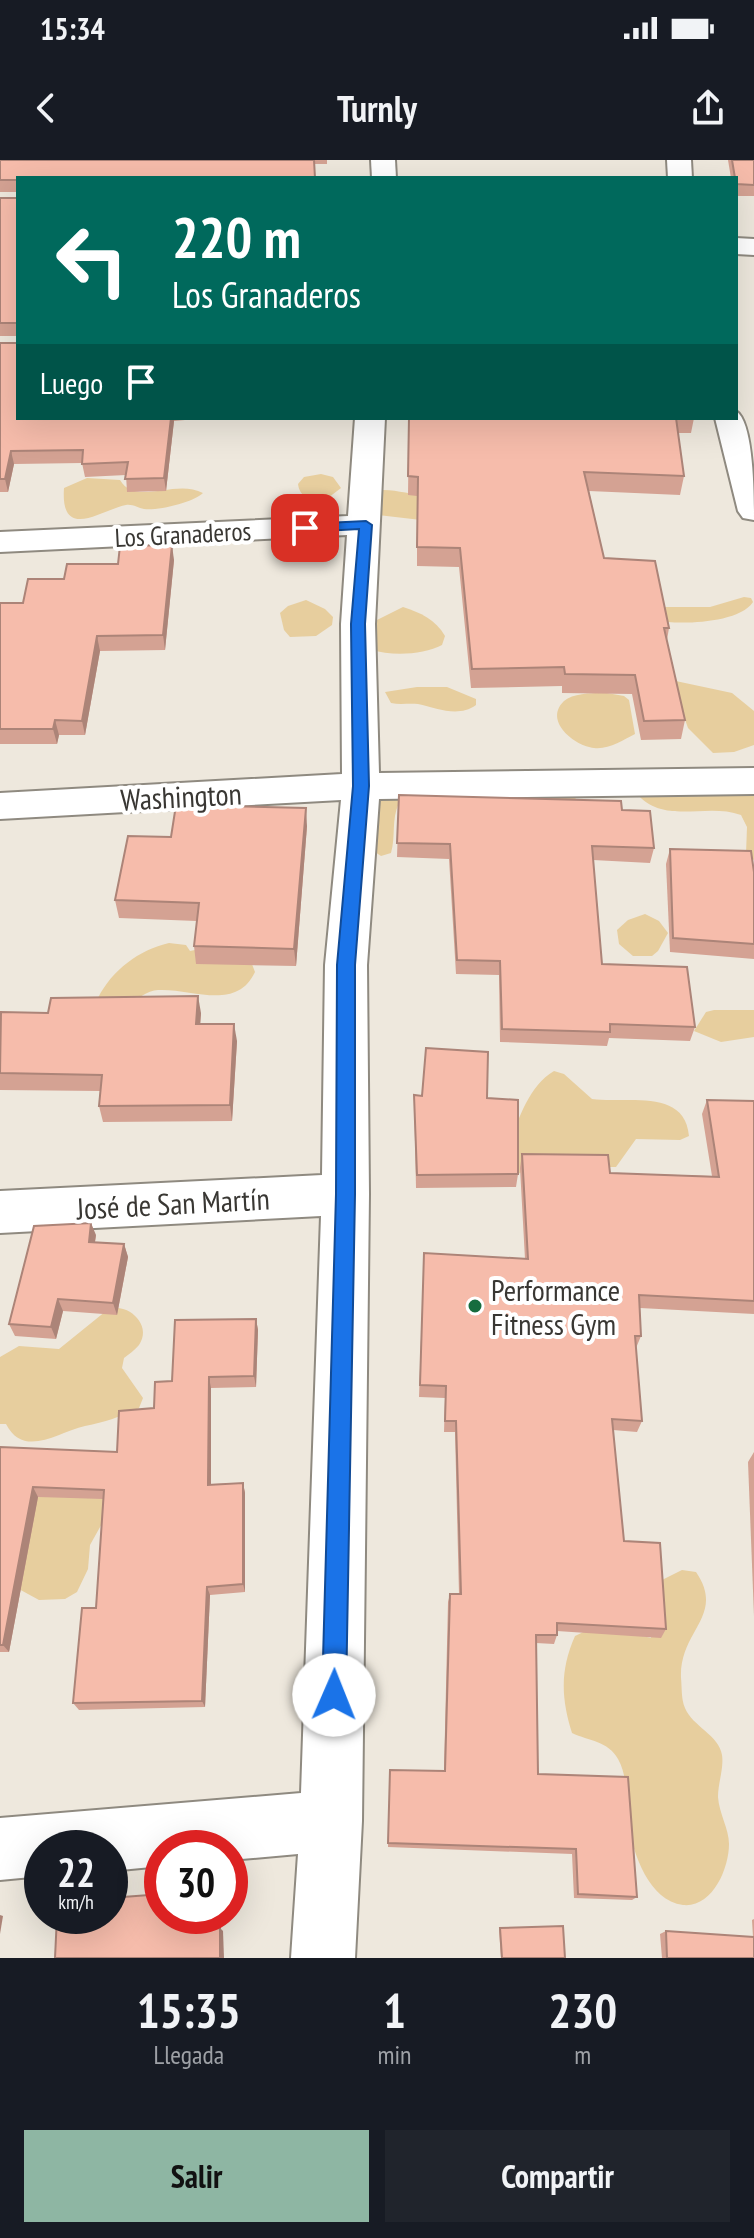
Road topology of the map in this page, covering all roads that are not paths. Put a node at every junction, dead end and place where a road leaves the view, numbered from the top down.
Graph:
1 (370, 420) edge
2 (731, 420) edge
3 (754, 511) edge
4 (366, 525) junction
5 (0, 542) edge
6 (754, 781) edge
7 (361, 786) junction
8 (0, 806) edge
9 (345, 1194) junction
10 (0, 1212) edge
11 (331, 1821) junction
12 (0, 1849) edge
13 (323, 1958) edge

1 - 4 street
2 - 3 street
4 - 5 street, Los Granaderos
4 - 7 street
6 - 7 street, Washington
7 - 8 street, Washington
7 - 9 street
9 - 10 street, José de San Martín
9 - 11 street
11 - 12 street
11 - 13 street

